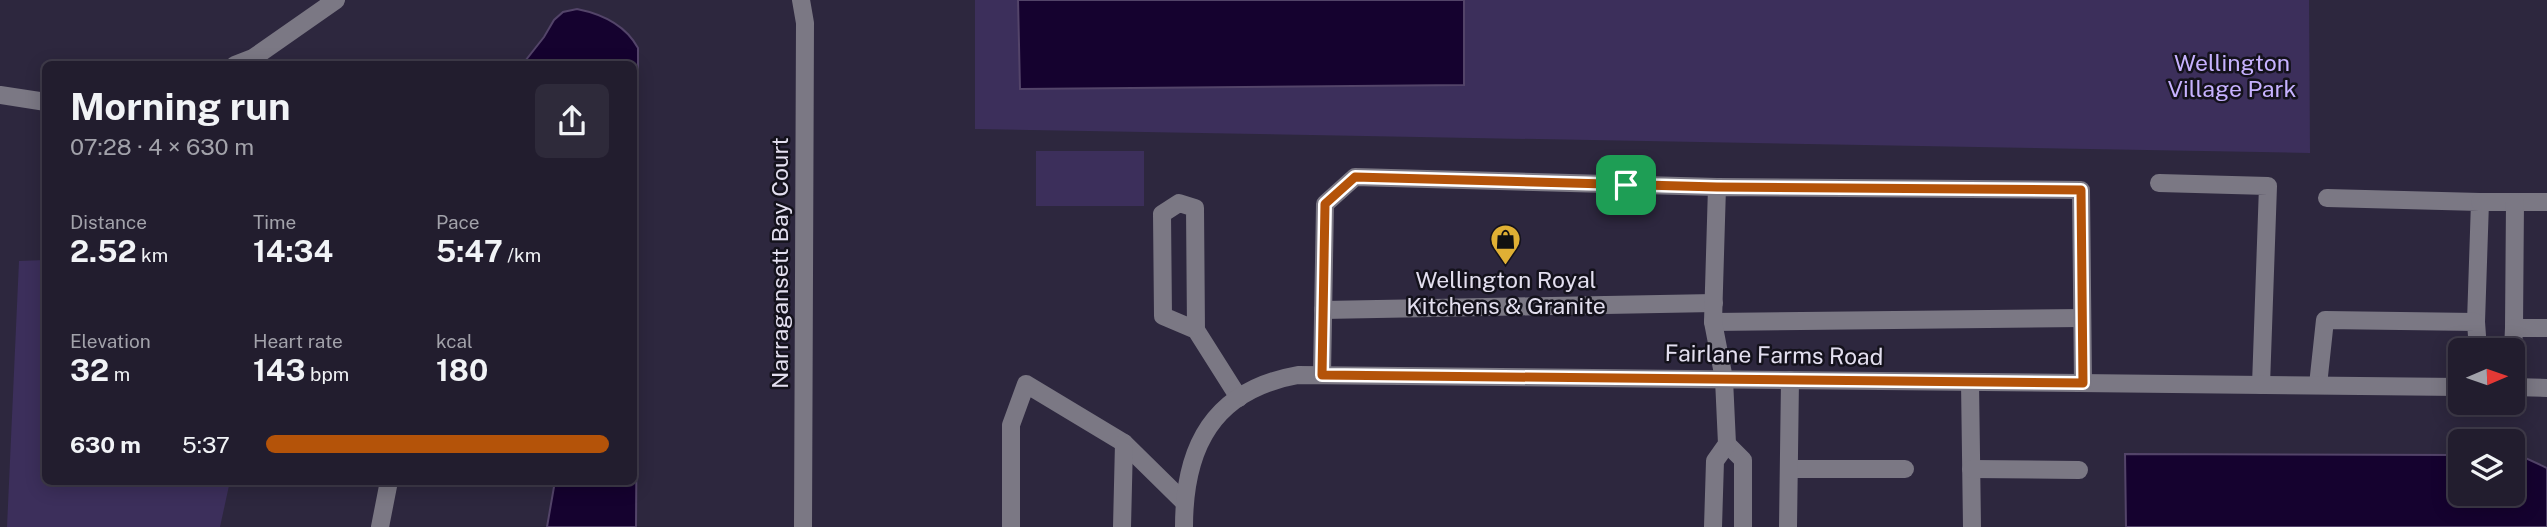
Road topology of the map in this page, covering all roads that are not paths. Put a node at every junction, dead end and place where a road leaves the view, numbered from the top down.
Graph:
1 (336, 0) edge
2 (801, 0) edge
3 (255, 61) edge
4 (0, 95) edge
5 (42, 101) edge
6 (2159, 183) dead end
7 (1717, 187) junction
8 (2328, 198) dead end
9 (2480, 202) junction
10 (2515, 202) junction
11 (2547, 202) edge
12 (1714, 303) junction
13 (1323, 310) junction
14 (2082, 318) junction
15 (1713, 322) junction
16 (2476, 322) junction
17 (2514, 328) junction
18 (2547, 328) edge
19 (1196, 330) junction
20 (2477, 338) edge
21 (2514, 338) edge
22 (1322, 375) junction
23 (1724, 379) junction
24 (1790, 380) junction
25 (1970, 382) junction
26 (2083, 383) junction
27 (2261, 385) junction
28 (2318, 385) junction
29 (2448, 387) edge
30 (2525, 387) edge
31 (2547, 388) edge
32 (1239, 398) junction
33 (1124, 443) junction
34 (1727, 444) junction
35 (1789, 469) junction
36 (1905, 469) dead end
37 (1971, 470) junction
38 (2080, 470) dead end
39 (388, 485) edge
40 (1184, 502) junction
41 (380, 527) edge
42 (803, 527) edge
43 (1011, 527) edge
44 (1122, 527) edge
45 (1184, 527) edge
46 (1713, 527) edge
47 (1743, 527) edge
48 (1788, 527) edge
49 (1972, 527) edge

1 - 3 street
2 - 42 street, Narragansett Bay Court
4 - 5 street
6 - 27 street
7 - 12 street
7 - 13 street
7 - 14 street
8 - 9 street
9 - 10 street
9 - 16 street
10 - 11 street
10 - 17 street
12 - 13 street
12 - 15 street
13 - 22 street
14 - 15 street
14 - 26 street
15 - 23 street
16 - 20 street
16 - 28 street
17 - 18 street
17 - 21 street
19 - 19 street
19 - 32 street
22 - 23 street, Fairlane Farms Road
22 - 32 street, Fairlane Farms Road
23 - 24 street, Fairlane Farms Road
23 - 34 street
24 - 25 street, Fairlane Farms Road
24 - 35 street
25 - 26 street, Fairlane Farms Road
25 - 37 street
26 - 27 street, Fairlane Farms Road
27 - 28 street, Fairlane Farms Road
28 - 29 street, Fairlane Farms Road
30 - 31 street
32 - 40 street, Fairlane Farms Road
33 - 40 street
33 - 43 street
33 - 44 street
34 - 46 street
34 - 47 street
35 - 36 street
35 - 48 street
37 - 38 street
37 - 49 street
39 - 41 street
40 - 45 street, Fairlane Farms Road

